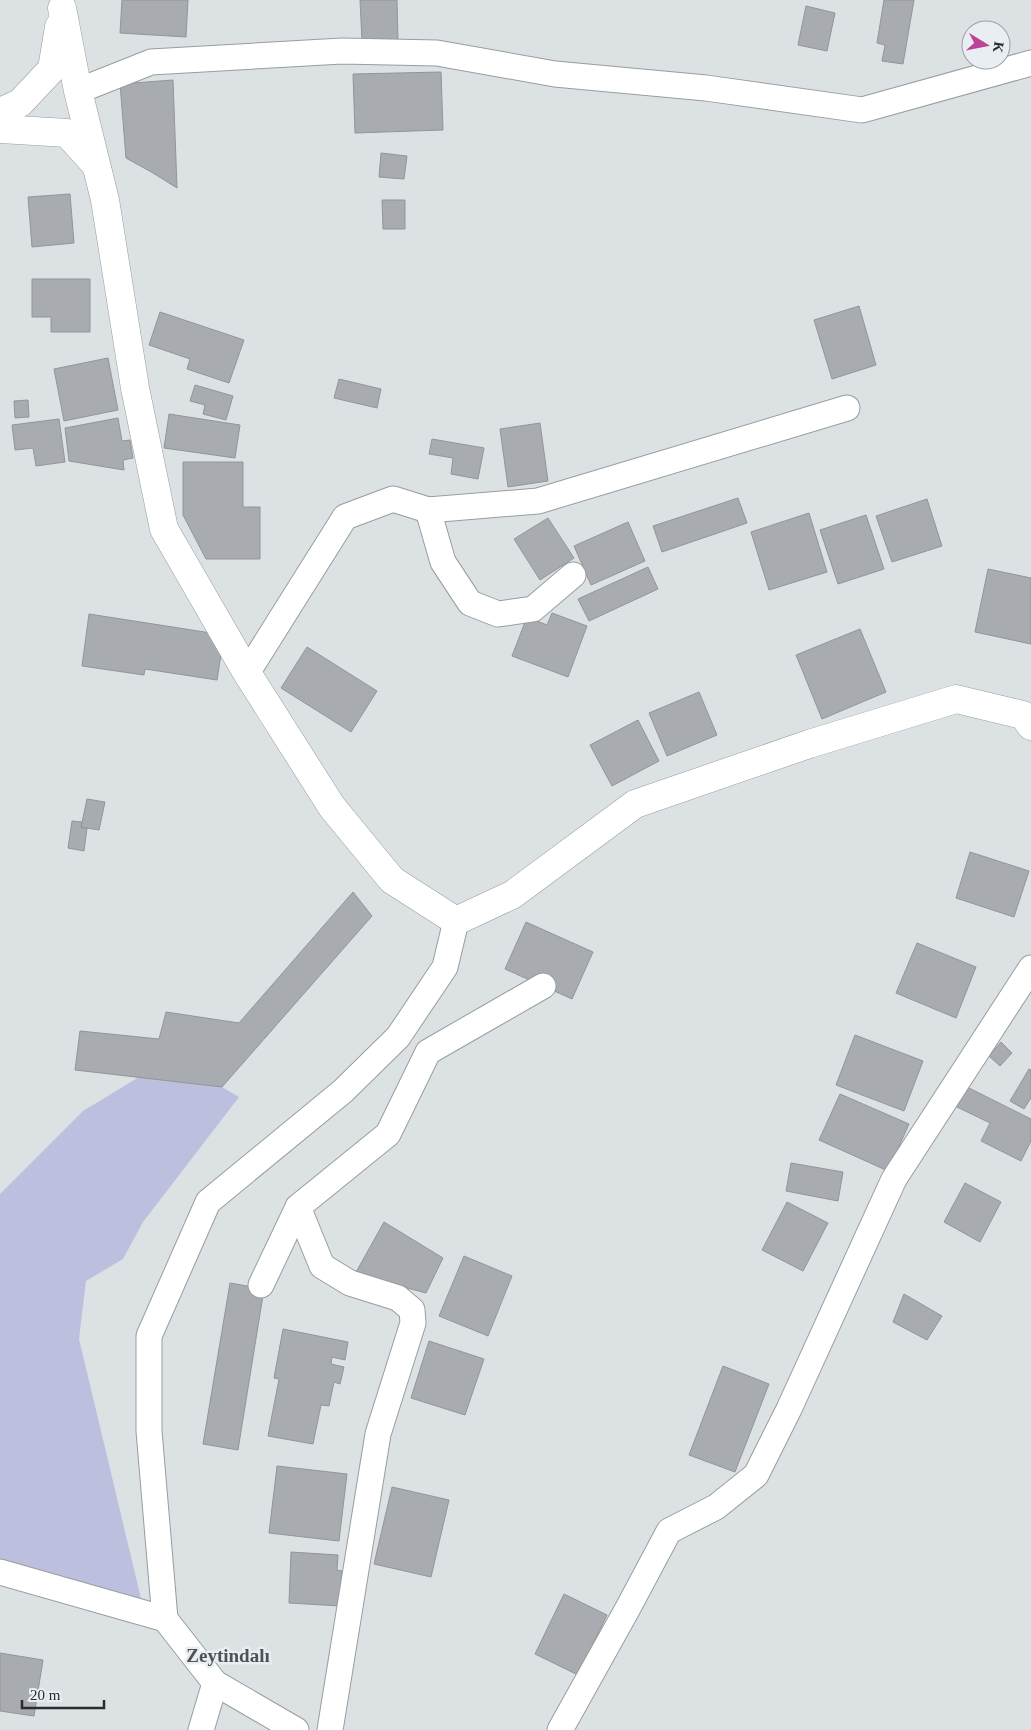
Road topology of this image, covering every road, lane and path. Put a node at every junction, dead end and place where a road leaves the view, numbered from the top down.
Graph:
1 (62, 4) edge
2 (1031, 63) edge
3 (78, 91) junction
4 (0, 112) edge
5 (0, 130) edge
6 (97, 166) junction
7 (847, 408) dead end
8 (428, 510) junction
9 (573, 575) dead end
10 (247, 673) junction
11 (1031, 726) edge
12 (456, 921) junction
13 (1031, 968) edge
14 (543, 986) dead end
15 (398, 1037) junction
16 (428, 1052) junction
17 (298, 1207) junction
18 (261, 1285) dead end
19 (0, 1572) edge
20 (165, 1619) junction
21 (215, 1684) junction
22 (201, 1730) edge
23 (296, 1730) edge
24 (330, 1730) edge
25 (560, 1730) edge

1 - 3 street
1 - 4 street
2 - 3 street
3 - 6 street
5 - 6 street
6 - 10 street
7 - 8 street
8 - 9 street
8 - 10 street
10 - 12 street
11 - 12 street
12 - 15 street
13 - 25 street
14 - 16 street
15 - 16 street
15 - 20 street
16 - 17 street
17 - 18 street
17 - 24 street
19 - 20 street
20 - 21 street
21 - 22 street
21 - 23 street

